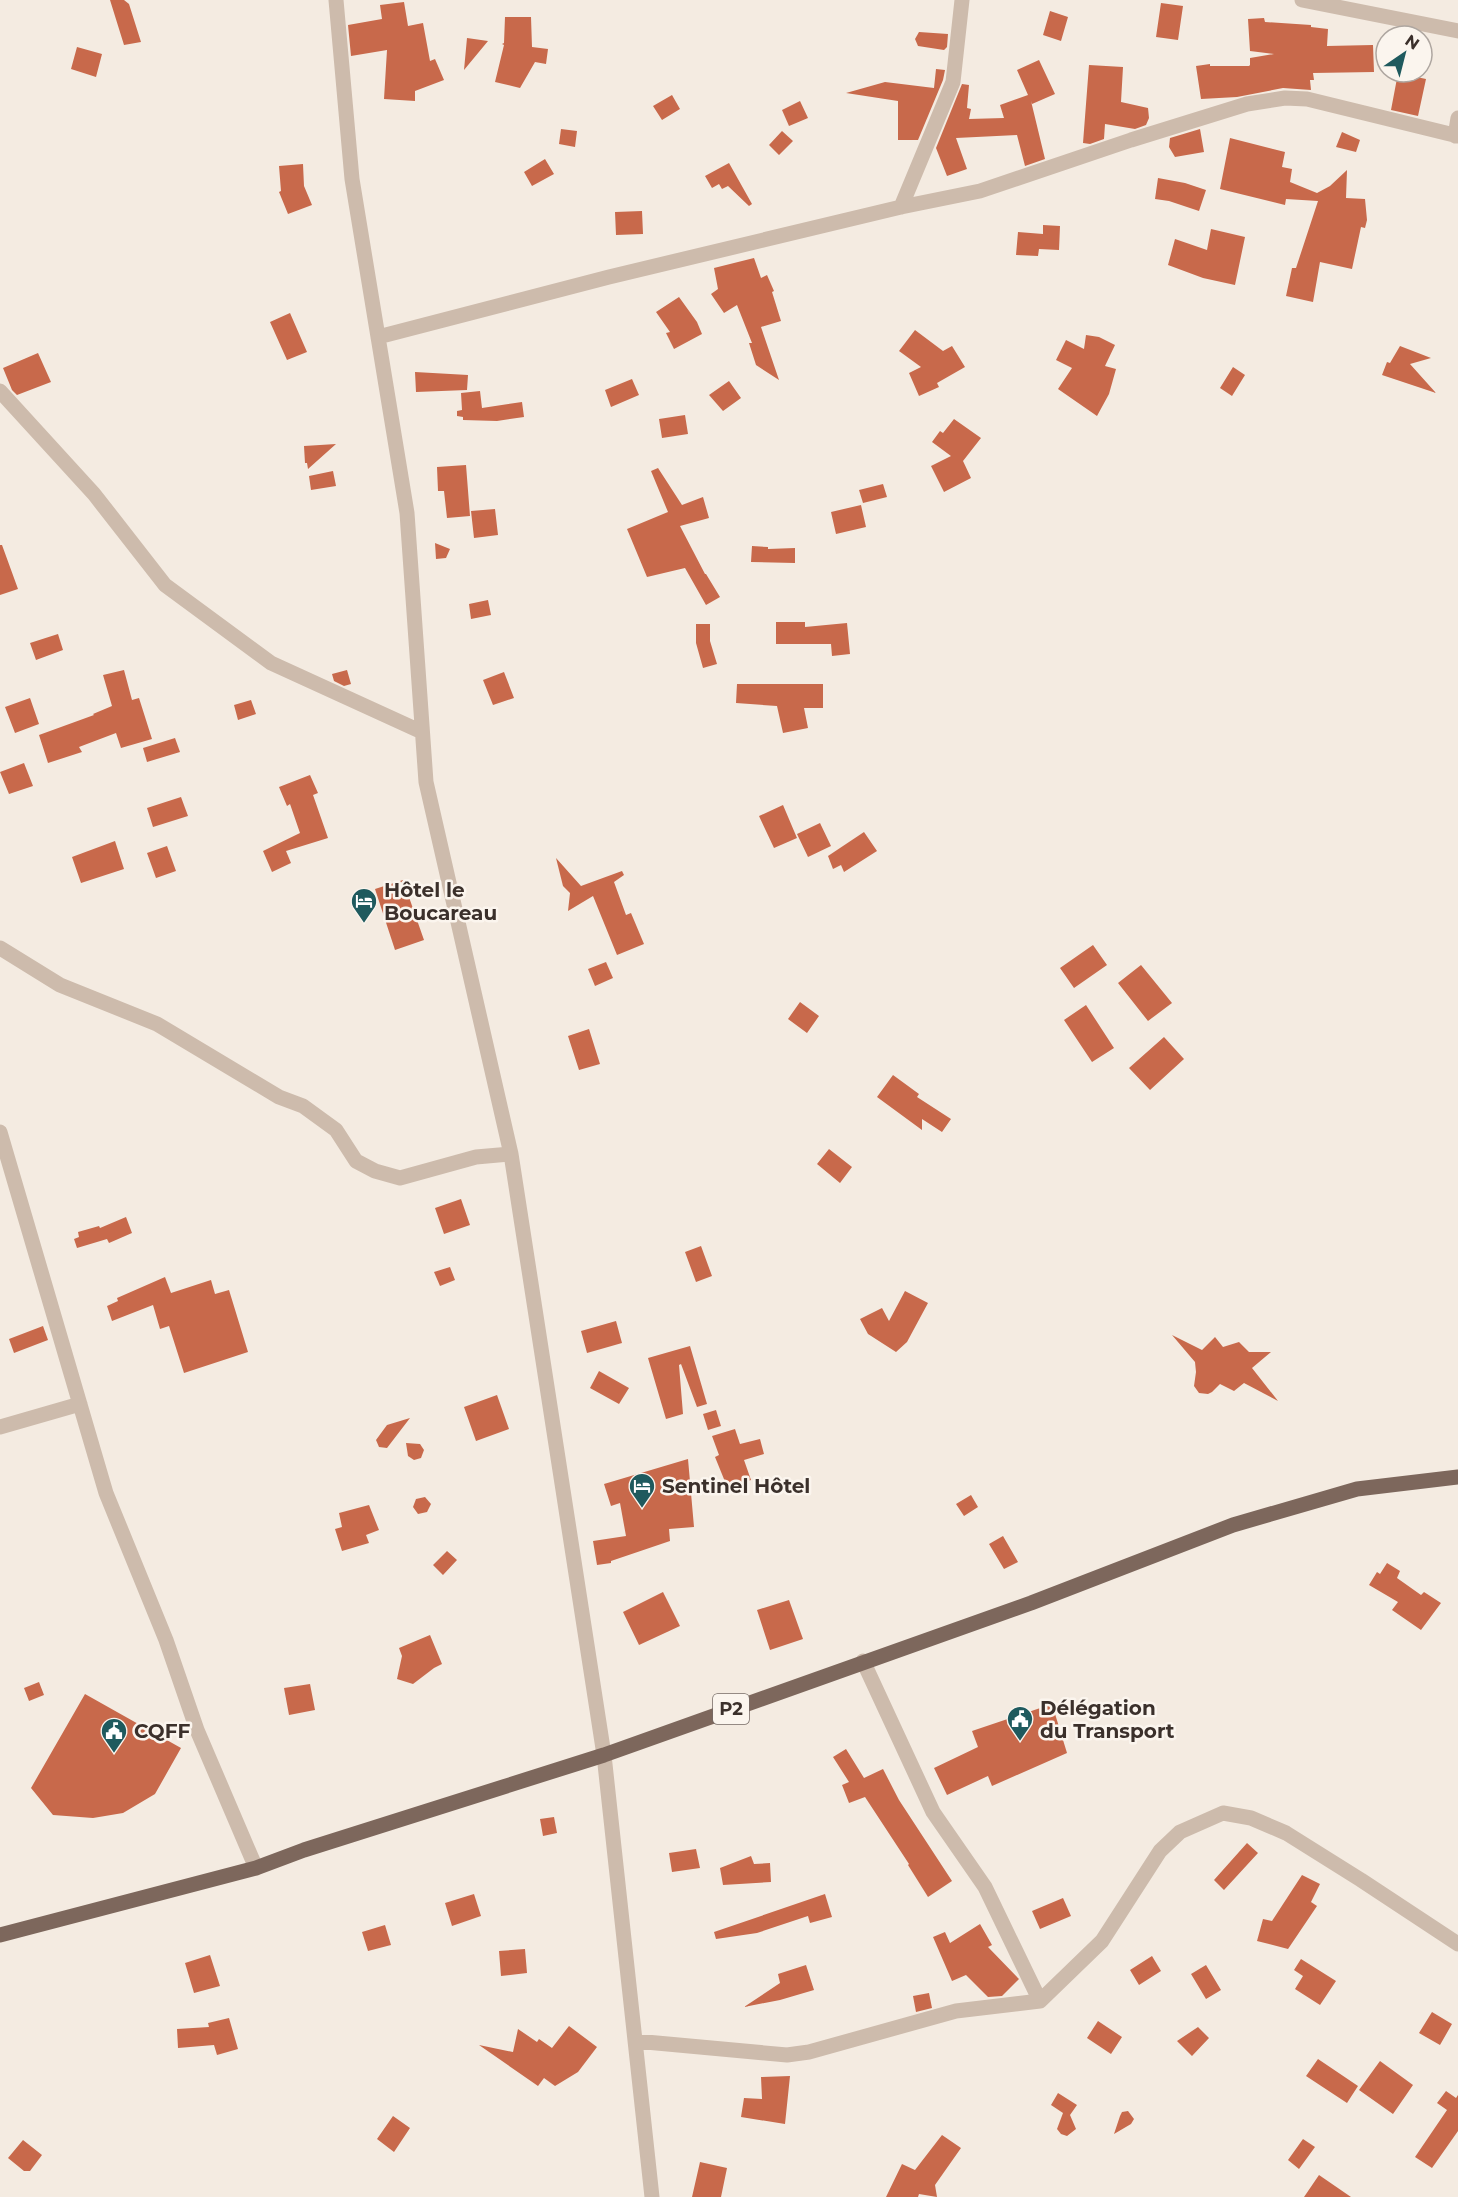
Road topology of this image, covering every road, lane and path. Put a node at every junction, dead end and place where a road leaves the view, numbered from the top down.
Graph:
1 (336, 0) edge
2 (962, 0) edge
3 (1302, 0) edge
4 (1458, 31) edge
5 (1458, 118) edge
6 (1456, 136) edge
7 (901, 207) junction
8 (378, 337) junction
9 (0, 391) edge
10 (422, 732) junction
11 (0, 948) edge
12 (0, 1131) edge
13 (511, 1154) junction
14 (80, 1404) junction
15 (0, 1427) edge
16 (1458, 1477) edge
17 (863, 1661) junction
18 (604, 1755) junction
19 (256, 1868) junction
20 (0, 1935) edge
21 (1458, 1944) edge
22 (1040, 2001) junction
23 (635, 2041) junction
24 (652, 2197) edge

1 - 8 street
2 - 7 street
3 - 4 street
5 - 6 street
6 - 7 street
7 - 8 street
8 - 10 street
9 - 10 street
10 - 13 street
11 - 13 street
12 - 14 street
13 - 18 street
14 - 15 street
14 - 19 street
16 - 17 main road, P2
17 - 18 main road, P2
17 - 22 street
18 - 19 main road, P2
18 - 23 street
19 - 20 main road, P2
21 - 22 street
22 - 23 street
23 - 24 street

